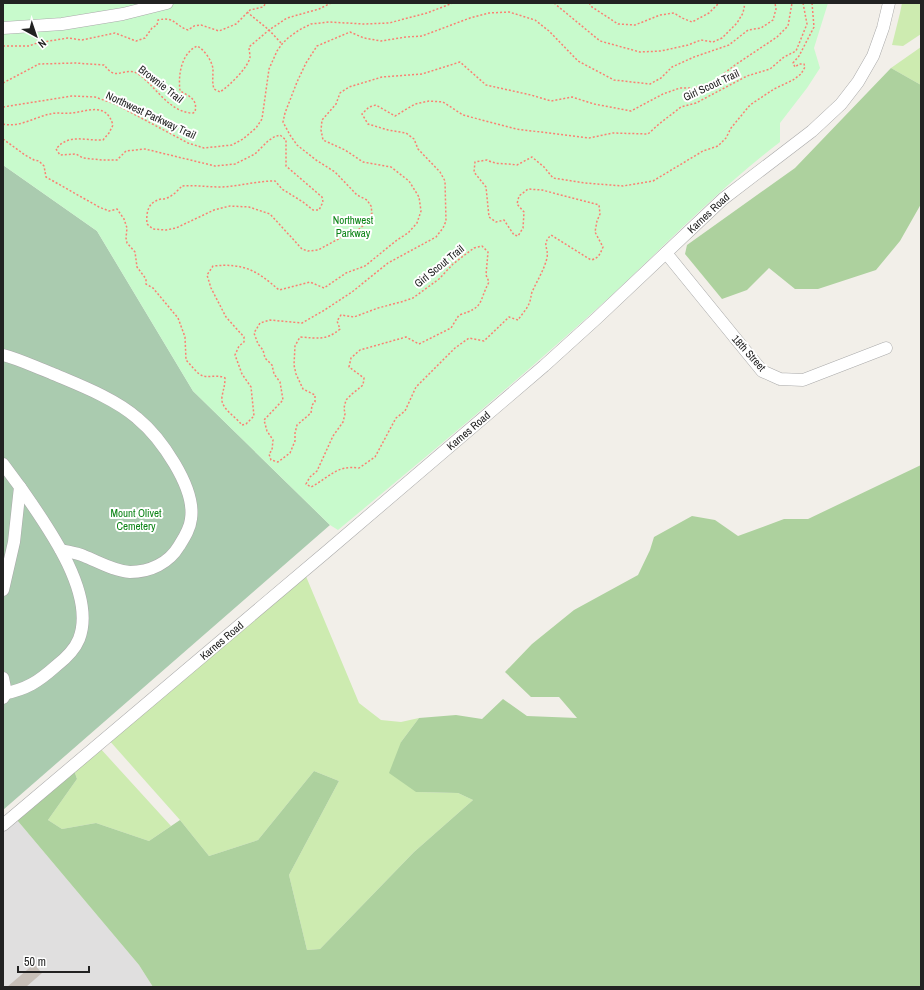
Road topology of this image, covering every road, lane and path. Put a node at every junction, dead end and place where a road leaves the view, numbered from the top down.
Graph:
1 (167, 3) edge
2 (266, 3) edge
3 (331, 3) edge
4 (453, 3) edge
5 (554, 3) edge
6 (589, 3) edge
7 (719, 3) edge
8 (745, 3) edge
9 (775, 3) edge
10 (792, 3) edge
11 (803, 3) edge
12 (812, 3) edge
13 (889, 3) edge
14 (247, 12) junction
15 (3, 28) edge
16 (268, 30) junction
17 (282, 44) junction
18 (3, 46) edge
19 (3, 83) edge
20 (3, 107) edge
21 (3, 124) edge
22 (3, 139) edge
23 (666, 253) junction
24 (3, 344) edge
25 (886, 348) dead end
26 (8, 356) edge
27 (3, 464) edge
28 (20, 487) junction
29 (61, 550) junction
30 (3, 590) edge
31 (3, 678) edge
32 (4, 695) edge
33 (3, 825) edge

1 - 15 street
2 - 14 path
3 - 16 path, Brownie Trail
4 - 17 path, Northwest Parkway Trail
5 - 8 path
6 - 7 path
9 - 21 path
10 - 22 path, Girl Scout Trail
11 - 12 path, Girl Scout Trail
13 - 23 street, Karnes Road
14 - 16 path
14 - 18 path
16 - 17 path
16 - 19 path, Brownie Trail
17 - 20 path, Northwest Parkway Trail
23 - 25 street, 18th Street
23 - 33 street, Karnes Road
24 - 26 street
26 - 29 street
27 - 28 street
28 - 29 street
28 - 30 street
29 - 32 street
31 - 32 street

